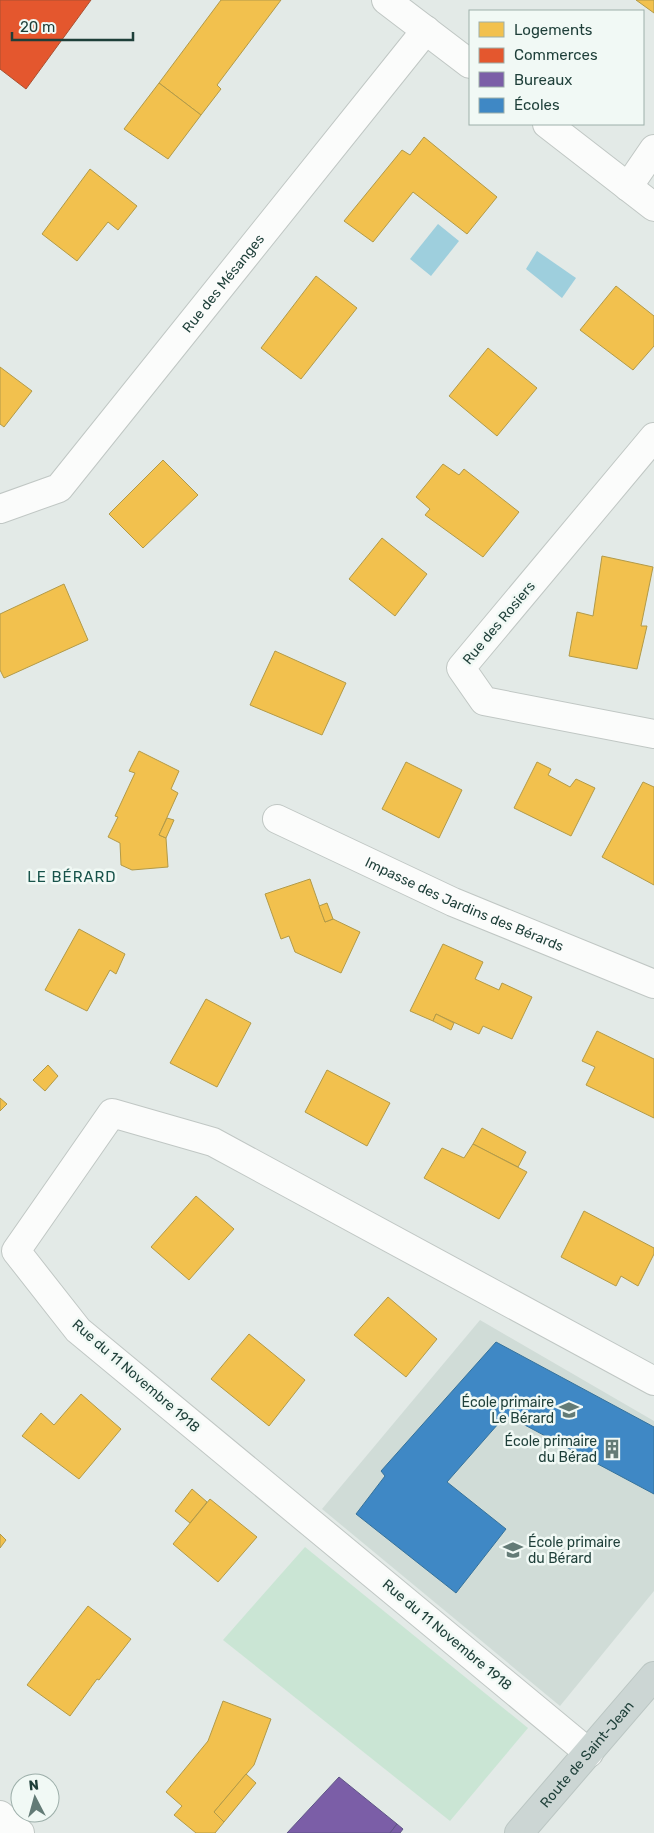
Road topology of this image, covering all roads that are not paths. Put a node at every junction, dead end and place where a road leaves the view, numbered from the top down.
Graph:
1 (386, 0) edge
2 (426, 30) junction
3 (469, 63) edge
4 (548, 125) edge
5 (654, 148) edge
6 (628, 187) junction
7 (654, 208) edge
8 (654, 437) edge
9 (0, 509) edge
10 (654, 734) edge
11 (277, 819) dead end
12 (654, 984) edge
13 (654, 1381) edge
14 (654, 1676) edge
15 (588, 1753) junction
16 (0, 1815) edge
17 (20, 1833) edge
18 (519, 1833) edge

1 - 2 street
2 - 3 street
2 - 9 street, Rue des Mésanges
4 - 6 street
5 - 6 street
6 - 7 street
8 - 10 street, Rue des Rosiers
11 - 12 street, Impasse des Jardins des Bérards
13 - 15 street, Rue du 11 Novembre 1918
14 - 15 main road, Route de Saint-Jean
15 - 18 main road, Route de Saint-Jean
16 - 17 street

